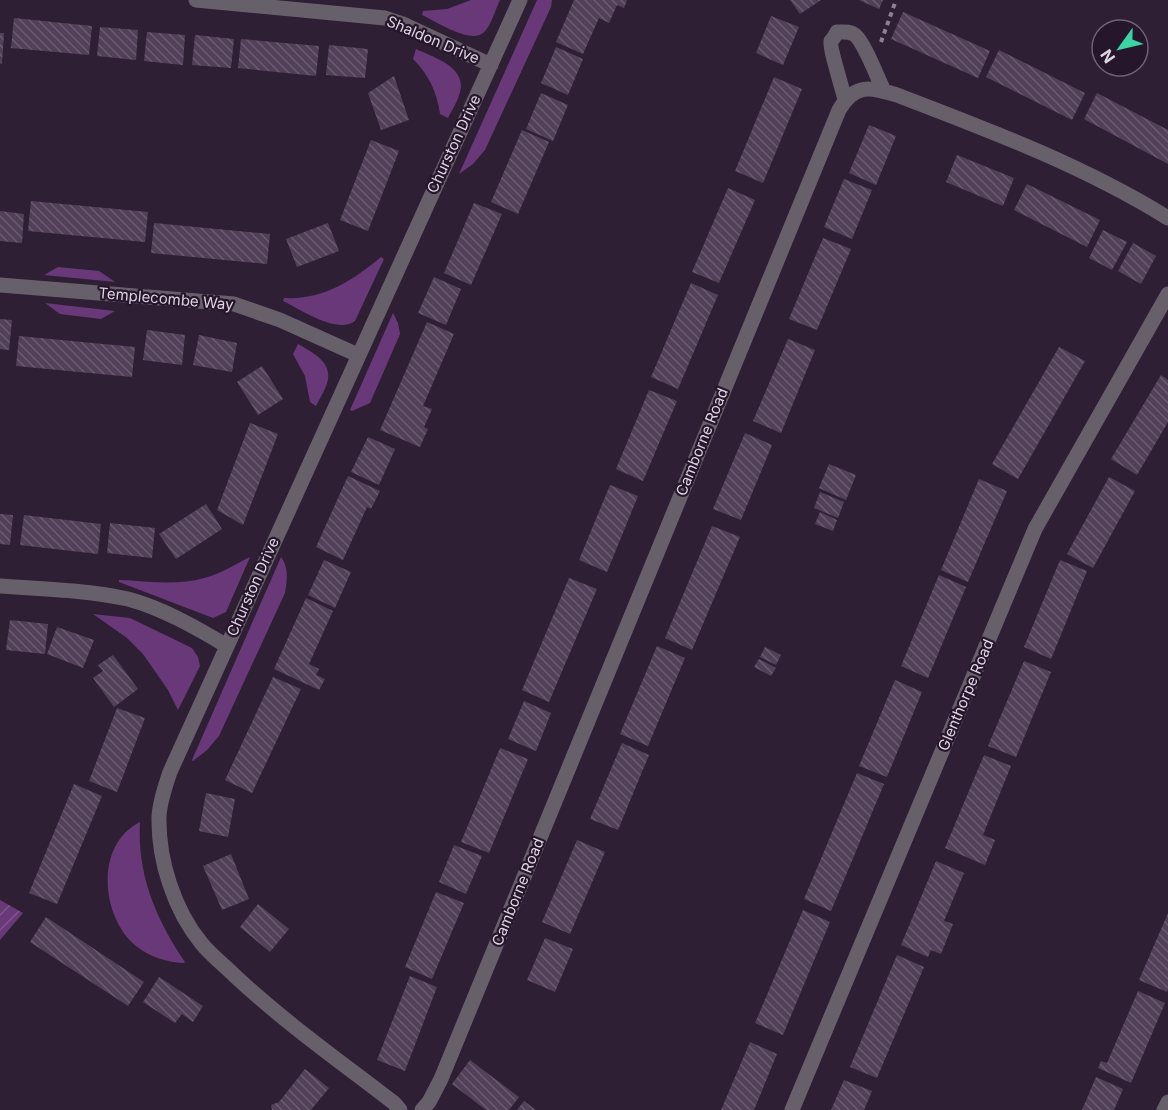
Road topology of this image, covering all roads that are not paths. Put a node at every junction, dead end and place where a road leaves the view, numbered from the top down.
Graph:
1 (196, 0) edge
2 (520, 0) edge
3 (491, 65) junction
4 (884, 91) junction
5 (845, 100) junction
6 (1168, 218) edge
7 (0, 285) edge
8 (1168, 294) edge
9 (358, 355) junction
10 (0, 586) edge
11 (227, 646) junction
12 (1168, 1102) edge
13 (400, 1110) edge
14 (422, 1110) edge
15 (792, 1110) edge
16 (1164, 1110) edge

1 - 3 street, Shaldon Drive
2 - 3 street, Churston Drive
3 - 9 street, Churston Drive
4 - 5 street
4 - 5 street
4 - 6 street
5 - 14 street, Camborne Road
7 - 9 street, Templecombe Way
8 - 15 street, Glenthorpe Road
9 - 11 street, Churston Drive
10 - 11 street
11 - 13 street, Churston Drive
12 - 16 street

